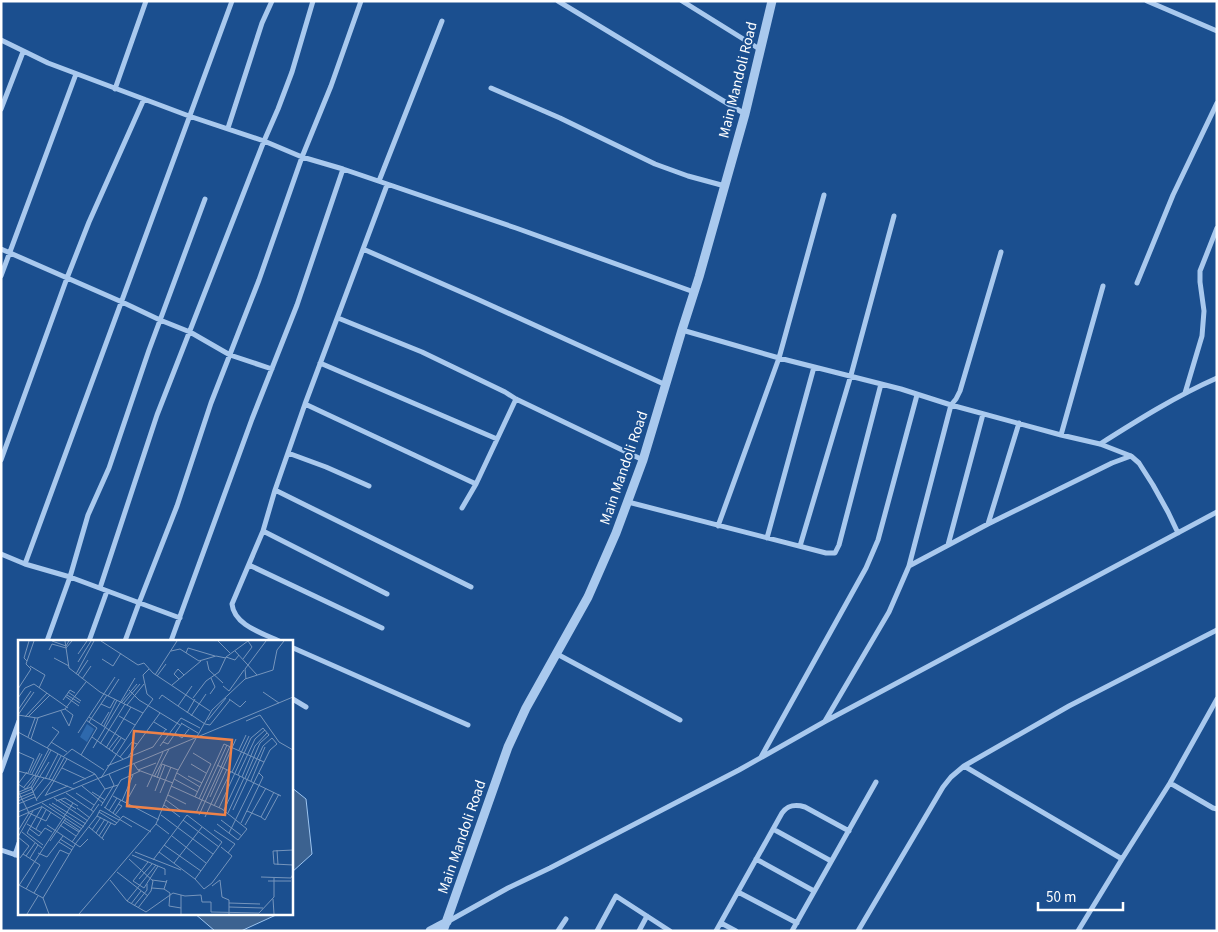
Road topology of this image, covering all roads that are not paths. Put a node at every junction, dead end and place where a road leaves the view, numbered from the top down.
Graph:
1 (146, 1) edge
2 (232, 1) edge
3 (272, 1) edge
4 (313, 1) edge
5 (361, 1) edge
6 (558, 1) edge
7 (682, 1) edge
8 (772, 1) edge
9 (1147, 1) edge
10 (442, 21) dead end
11 (1217, 31) edge
12 (1, 40) edge
13 (761, 50) junction
14 (23, 52) junction
15 (76, 74) junction
16 (115, 88) junction
17 (491, 88) dead end
18 (144, 99) junction
19 (1217, 103) edge
20 (1, 109) edge
21 (745, 114) junction
22 (189, 116) junction
23 (228, 128) junction
24 (264, 141) junction
25 (302, 157) junction
26 (343, 169) junction
27 (379, 181) junction
28 (387, 185) junction
29 (725, 186) junction
30 (824, 195) dead end
31 (205, 199) dead end
32 (894, 216) dead end
33 (1217, 228) edge
34 (1, 249) edge
35 (363, 249) junction
36 (10, 252) junction
37 (1001, 252) dead end
38 (1, 276) edge
39 (67, 278) junction
40 (1137, 283) dead end
41 (1103, 286) dead end
42 (695, 292) junction
43 (122, 302) junction
44 (338, 318) junction
45 (160, 320) junction
46 (682, 330) junction
47 (190, 332) junction
48 (230, 355) junction
49 (779, 358) junction
50 (320, 363) junction
51 (814, 367) junction
52 (272, 369) junction
53 (851, 376) junction
54 (1217, 378) edge
55 (881, 384) junction
56 (666, 386) junction
57 (1185, 393) junction
58 (917, 395) junction
59 (516, 399) junction
60 (305, 404) junction
61 (951, 405) junction
62 (983, 414) junction
63 (1019, 423) junction
64 (1061, 435) junction
65 (497, 439) junction
66 (1100, 444) junction
67 (288, 453) junction
68 (1131, 456) junction
69 (1, 460) edge
70 (644, 460) junction
71 (476, 484) junction
72 (369, 486) dead end
73 (275, 490) junction
74 (628, 502) junction
75 (462, 508) dead end
76 (1217, 512) edge
77 (988, 524) junction
78 (718, 526) junction
79 (263, 531) junction
80 (1178, 533) junction
81 (767, 538) junction
82 (948, 545) junction
83 (800, 546) junction
84 (1, 554) edge
85 (25, 564) junction
86 (249, 565) junction
87 (909, 566) junction
88 (70, 577) junction
89 (471, 587) dead end
90 (100, 588) junction
91 (107, 591) junction
92 (387, 594) dead end
93 (139, 603) junction
94 (180, 618) junction
95 (382, 628) dead end
96 (1217, 630) edge
97 (48, 640) edge
98 (89, 640) edge
99 (125, 640) edge
100 (173, 640) edge
101 (276, 640) edge
102 (292, 647) edge
103 (557, 654) junction
104 (292, 699) edge
105 (1217, 699) edge
106 (306, 707) dead end
107 (680, 720) dead end
108 (824, 722) junction
109 (18, 724) edge
110 (468, 725) dead end
111 (760, 758) junction
112 (964, 766) junction
113 (1, 771) edge
114 (876, 782) dead end
115 (1170, 783) junction
116 (1217, 809) edge
117 (773, 829) junction
118 (849, 831) junction
119 (1, 850) edge
120 (17, 855) edge
121 (756, 859) junction
122 (1122, 859) junction
123 (831, 861) junction
124 (814, 891) junction
125 (738, 892) junction
126 (647, 916) junction
127 (566, 919) dead end
128 (721, 923) junction
129 (797, 923) junction
130 (445, 927) edge
131 (430, 931) edge
132 (558, 931) edge
133 (597, 931) edge
134 (639, 931) edge
135 (670, 931) edge
136 (716, 931) edge
137 (736, 931) edge
138 (792, 931) edge
139 (858, 931) edge
140 (1078, 931) edge

1 - 16 street
2 - 22 street
3 - 23 street
4 - 24 street
5 - 25 street
6 - 21 street
7 - 13 street
8 - 13 street, Main Mandoli Road
9 - 11 street
10 - 27 street
12 - 14 street
13 - 21 street, Main Mandoli Road
14 - 15 street
14 - 20 street
15 - 16 street
15 - 36 street
16 - 18 street
17 - 29 street
18 - 22 street
18 - 39 street
19 - 40 street
21 - 29 street, Main Mandoli Road
22 - 23 street
22 - 43 street
23 - 24 street
24 - 25 street
24 - 47 street
25 - 26 street
25 - 48 street
26 - 27 street
26 - 52 street
27 - 28 street
28 - 35 street
28 - 42 street
29 - 42 street, Main Mandoli Road
30 - 49 street
31 - 45 street
32 - 53 street
33 - 57 street
34 - 36 street
35 - 44 street
35 - 56 street
36 - 38 street
36 - 39 street
37 - 61 street
39 - 43 street
39 - 69 street
41 - 64 street
42 - 46 street, Main Mandoli Road
43 - 45 street
43 - 85 street
44 - 50 street
44 - 59 street
45 - 47 street
45 - 88 street
46 - 49 street
46 - 56 street, Main Mandoli Road
47 - 48 street
47 - 90 street
48 - 52 street
48 - 93 street
49 - 51 street
49 - 78 street
50 - 60 street
50 - 65 street
51 - 53 street
51 - 81 street
52 - 94 street
53 - 55 street
53 - 83 street
54 - 57 street
55 - 58 street
55 - 83 street
56 - 70 street, Main Mandoli Road
57 - 66 street
58 - 61 street
58 - 111 street
59 - 65 street
59 - 70 street
60 - 67 street
60 - 71 street
61 - 62 street
61 - 87 street
62 - 63 street
62 - 82 street
63 - 64 street
63 - 77 street
64 - 66 street
65 - 71 street
66 - 68 street
67 - 72 street
67 - 73 street
68 - 77 street
68 - 80 street
70 - 74 street, Main Mandoli Road
71 - 75 street
73 - 79 street
73 - 89 street
74 - 78 street
74 - 103 street, Main Mandoli Road
76 - 80 street
77 - 82 street
78 - 81 street
79 - 86 street
79 - 92 street
80 - 108 street
81 - 83 street
82 - 87 street
84 - 85 street
85 - 88 street
86 - 95 street
86 - 101 street
87 - 108 street
88 - 90 street
88 - 97 street
90 - 91 street
91 - 93 street
91 - 98 street
93 - 94 street
93 - 99 street
94 - 100 street
96 - 112 street
102 - 110 street
103 - 107 street
103 - 130 street, Main Mandoli Road
104 - 106 street
105 - 115 street
108 - 111 street
109 - 113 street
111 - 130 street
112 - 122 street
112 - 139 street
114 - 118 street
115 - 116 street
115 - 122 street
117 - 118 street
117 - 121 street
117 - 123 street
118 - 123 street
119 - 120 street
121 - 124 street
121 - 125 street
122 - 140 street
123 - 124 street
124 - 129 street
125 - 128 street
125 - 129 street
126 - 133 street
126 - 134 street
126 - 135 street
127 - 132 street
128 - 136 street
128 - 137 street
129 - 138 street
130 - 131 street

